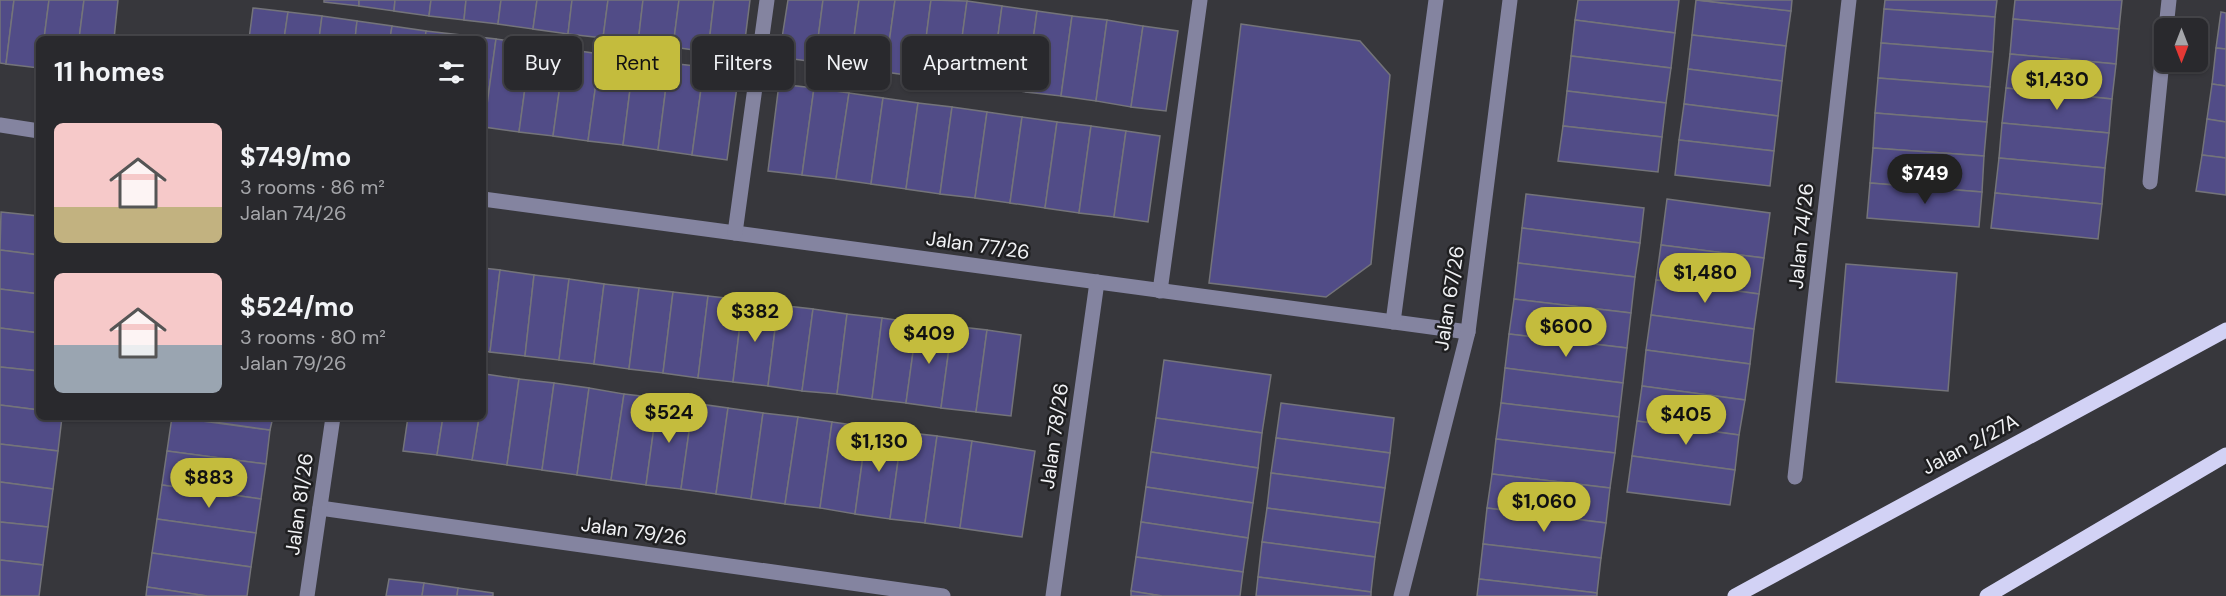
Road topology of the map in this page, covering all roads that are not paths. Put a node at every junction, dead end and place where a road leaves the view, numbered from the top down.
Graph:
1 (767, 0) edge
2 (1200, 0) edge
3 (1436, 0) edge
4 (1510, 0) edge
5 (1848, 0) edge
6 (2169, 0) edge
7 (2167, 18) edge
8 (2161, 72) edge
9 (0, 125) edge
10 (36, 131) edge
11 (2150, 182) dead end
12 (486, 199) edge
13 (735, 233) junction
14 (1097, 282) junction
15 (1160, 291) junction
16 (1393, 322) junction
17 (2226, 330) edge
18 (1468, 332) junction
19 (333, 420) edge
20 (2226, 455) edge
21 (1795, 477) dead end
22 (320, 508) junction
23 (307, 596) edge
24 (943, 596) edge
25 (1053, 596) edge
26 (1401, 596) edge
27 (1735, 596) edge
28 (1987, 596) edge

1 - 13 street
2 - 15 street
3 - 16 street
4 - 18 street, Jalan 67/26
5 - 21 street, Jalan 74/26
6 - 7 street
8 - 11 street
9 - 10 street
12 - 13 street, Jalan 77/26
13 - 14 street, Jalan 77/26
14 - 15 street, Jalan 77/26
14 - 25 street, Jalan 78/26
15 - 16 street, Jalan 77/26
16 - 18 street, Jalan 77/26
17 - 27 main road, Jalan 2/27A
18 - 26 street, Jalan 67/26
19 - 22 street, Jalan 81/26
20 - 28 main road
22 - 23 street, Jalan 81/26
22 - 24 street, Jalan 79/26

